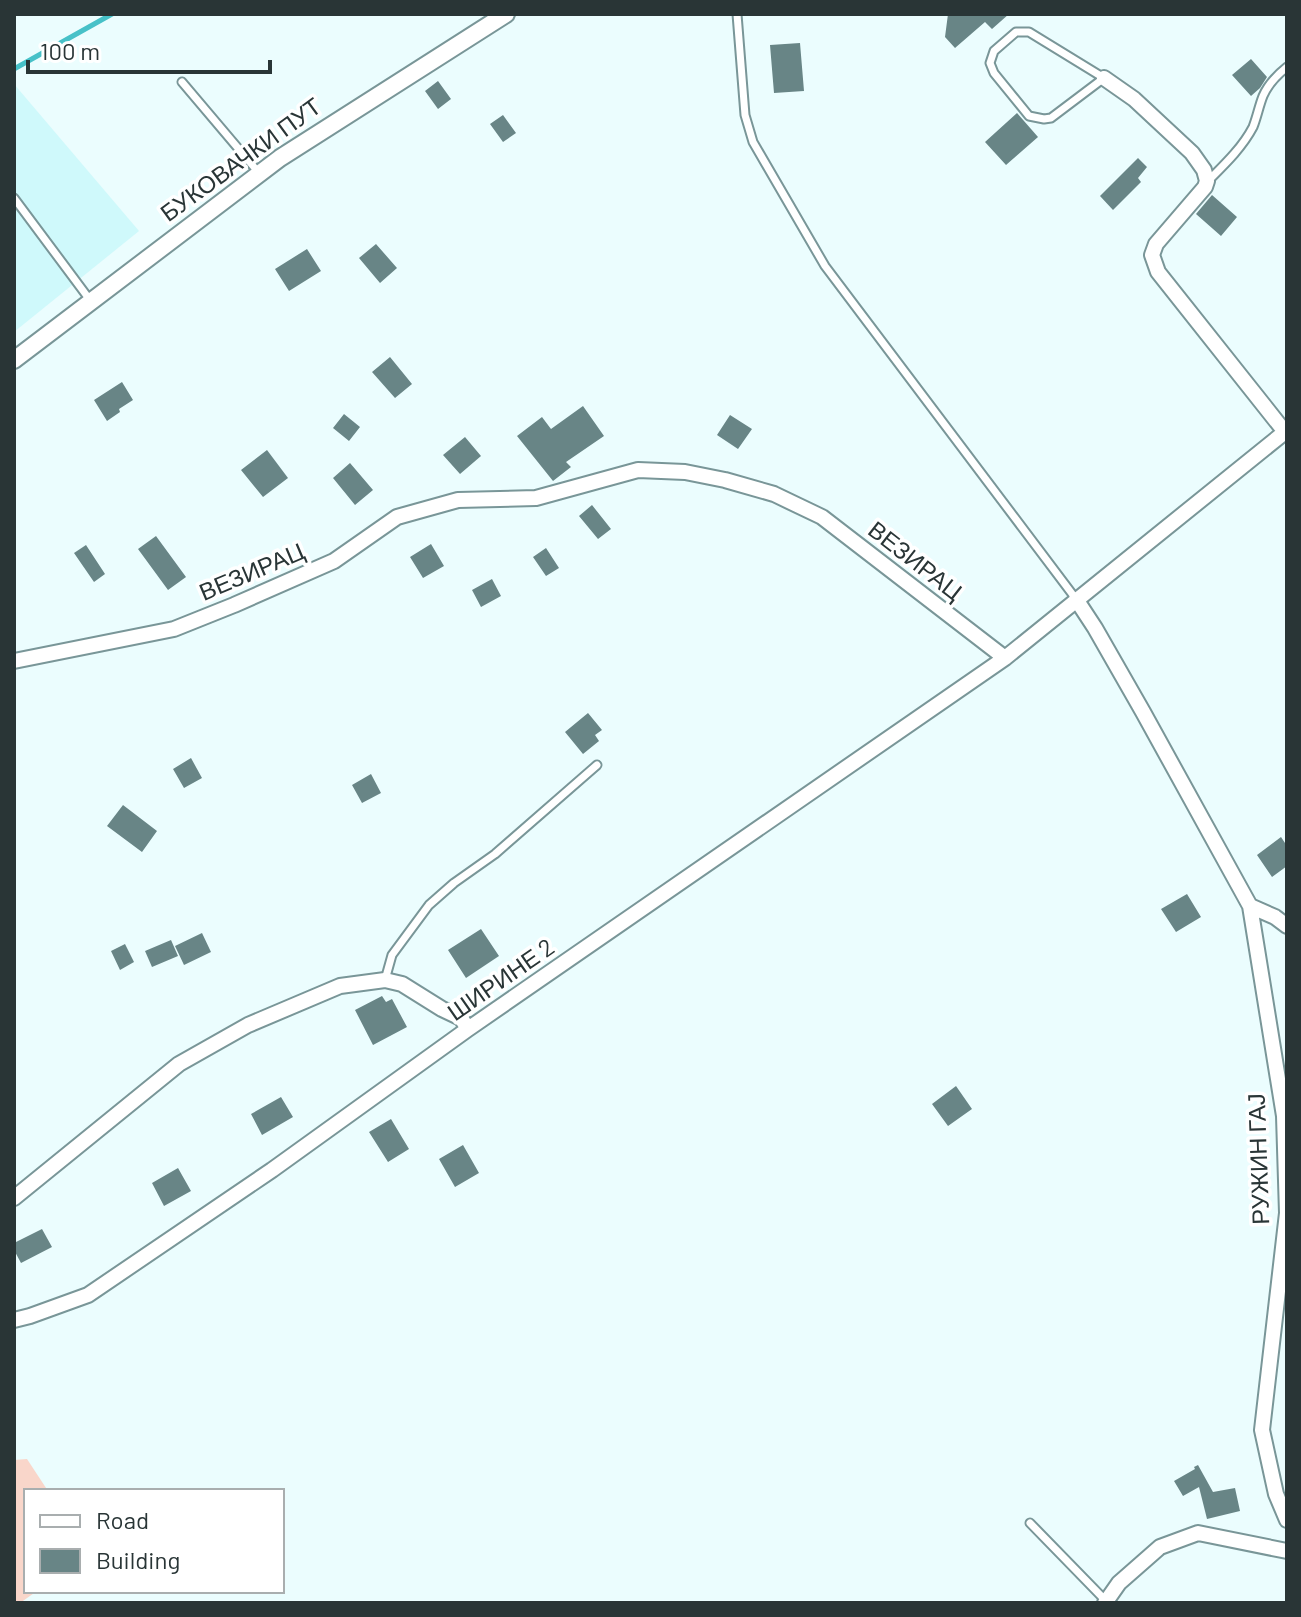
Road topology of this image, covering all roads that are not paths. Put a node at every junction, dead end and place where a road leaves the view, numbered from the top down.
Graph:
1 (506, 14) edge
2 (737, 14) edge
3 (1287, 67) edge
4 (1104, 78) junction
5 (182, 82) dead end
6 (259, 173) junction
7 (1207, 181) junction
8 (14, 198) edge
9 (91, 302) junction
10 (14, 360) edge
11 (1286, 431) edge
12 (1076, 599) junction
13 (1005, 658) junction
14 (14, 661) edge
15 (597, 765) dead end
16 (1250, 906) junction
17 (1287, 926) edge
18 (385, 980) junction
19 (468, 1029) junction
20 (14, 1198) edge
21 (14, 1320) edge
22 (1287, 1520) edge
23 (1030, 1523) dead end
24 (1287, 1551) edge
25 (1106, 1602) edge

1 - 6 street, БУКОВАЧКИ ПУТ
2 - 12 lane
3 - 7 lane
4 - 4 lane
4 - 7 street
5 - 6 lane
6 - 9 street, БУКОВАЧКИ ПУТ
7 - 11 street
8 - 9 lane
9 - 10 street, БУКОВАЧКИ ПУТ
11 - 12 street
12 - 13 street
12 - 16 street, РУЖИН ГАЈ
13 - 14 street, ВЕЗИРАЦ
13 - 19 street, ШИРИНЕ 2
15 - 18 lane
16 - 17 street
16 - 22 street, РУЖИН ГАЈ
18 - 19 street
18 - 20 street
19 - 21 street, ШИРИНЕ 2
23 - 25 lane
24 - 25 street

